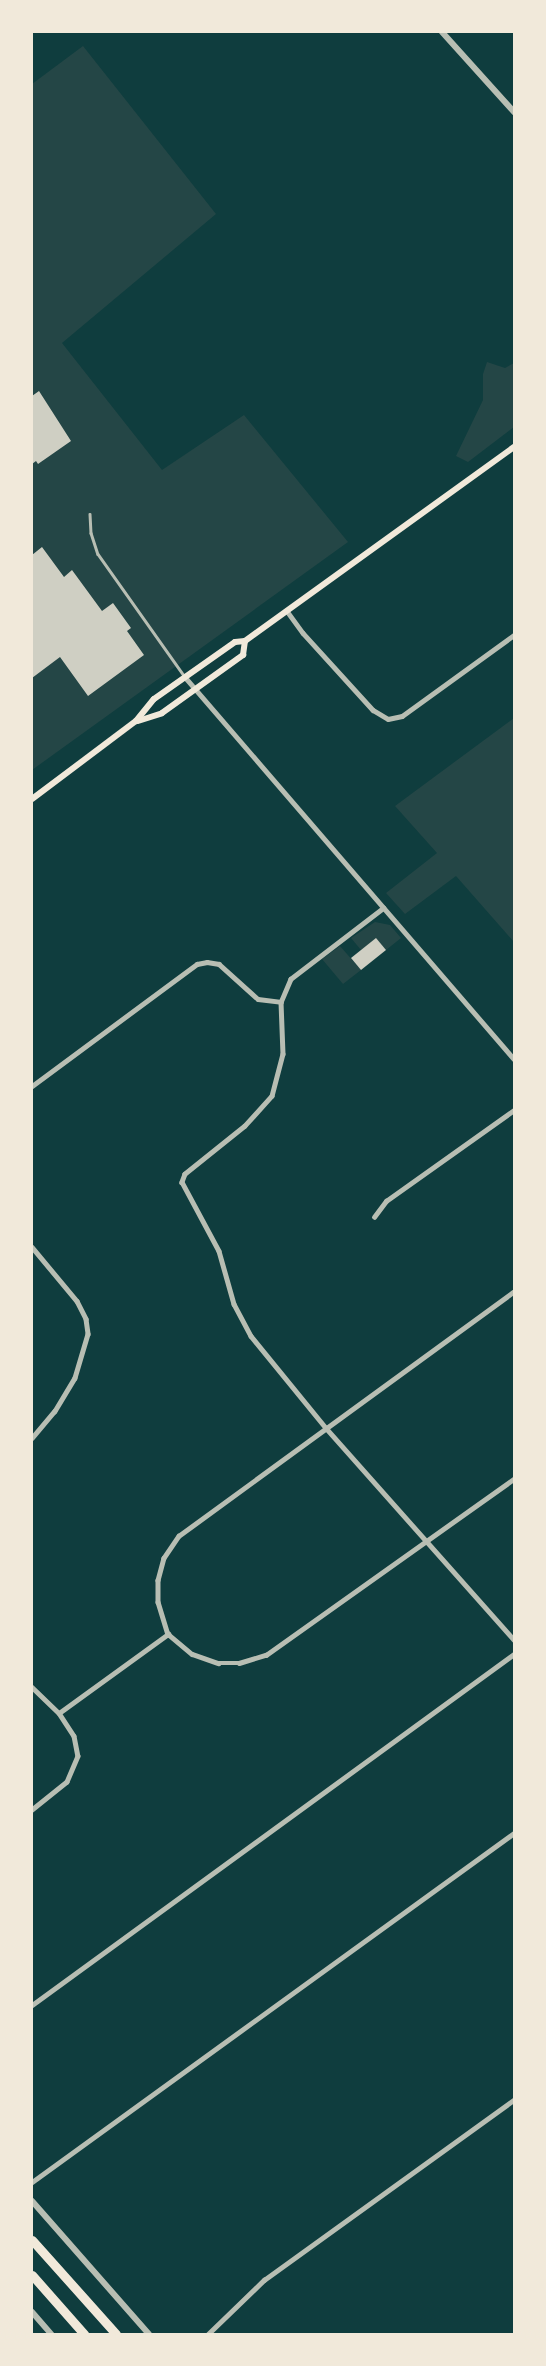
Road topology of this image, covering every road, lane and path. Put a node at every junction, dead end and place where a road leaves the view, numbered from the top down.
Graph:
1 (442, 32) edge
2 (514, 112) edge
3 (514, 447) edge
4 (90, 514) dead end
5 (287, 611) junction
6 (514, 635) edge
7 (245, 641) junction
8 (185, 677) junction
9 (195, 689) junction
10 (136, 721) junction
11 (32, 799) edge
12 (384, 908) junction
13 (281, 1002) junction
14 (514, 1059) edge
15 (32, 1086) edge
16 (514, 1110) edge
17 (374, 1217) dead end
18 (32, 1248) edge
19 (514, 1292) edge
20 (326, 1428) junction
21 (32, 1438) edge
22 (514, 1479) edge
23 (427, 1542) junction
24 (168, 1634) junction
25 (514, 1640) edge
26 (514, 1654) edge
27 (32, 1687) edge
28 (59, 1713) junction
29 (32, 1810) edge
30 (514, 1833) edge
31 (32, 2006) edge
32 (514, 2100) edge
33 (32, 2182) edge
34 (32, 2201) edge
35 (32, 2240) edge
36 (32, 2275) edge
37 (32, 2312) edge
38 (51, 2334) edge
39 (84, 2334) edge
40 (116, 2334) edge
41 (149, 2334) edge
42 (208, 2334) edge

1 - 2 street
3 - 5 main road
4 - 8 lane
5 - 6 street
5 - 7 main road
7 - 8 main road
7 - 9 main road
8 - 9 street
8 - 10 main road
9 - 10 main road
9 - 12 street
10 - 11 main road
12 - 13 street
12 - 14 street
13 - 15 street
13 - 20 street
16 - 17 street
18 - 21 street
19 - 20 street
20 - 23 street
20 - 24 street
22 - 23 street
23 - 24 street
23 - 25 street
24 - 28 street
26 - 31 street
27 - 28 street
28 - 29 street
30 - 33 street
32 - 42 street
34 - 41 street
35 - 40 highway
36 - 39 highway
37 - 38 street

